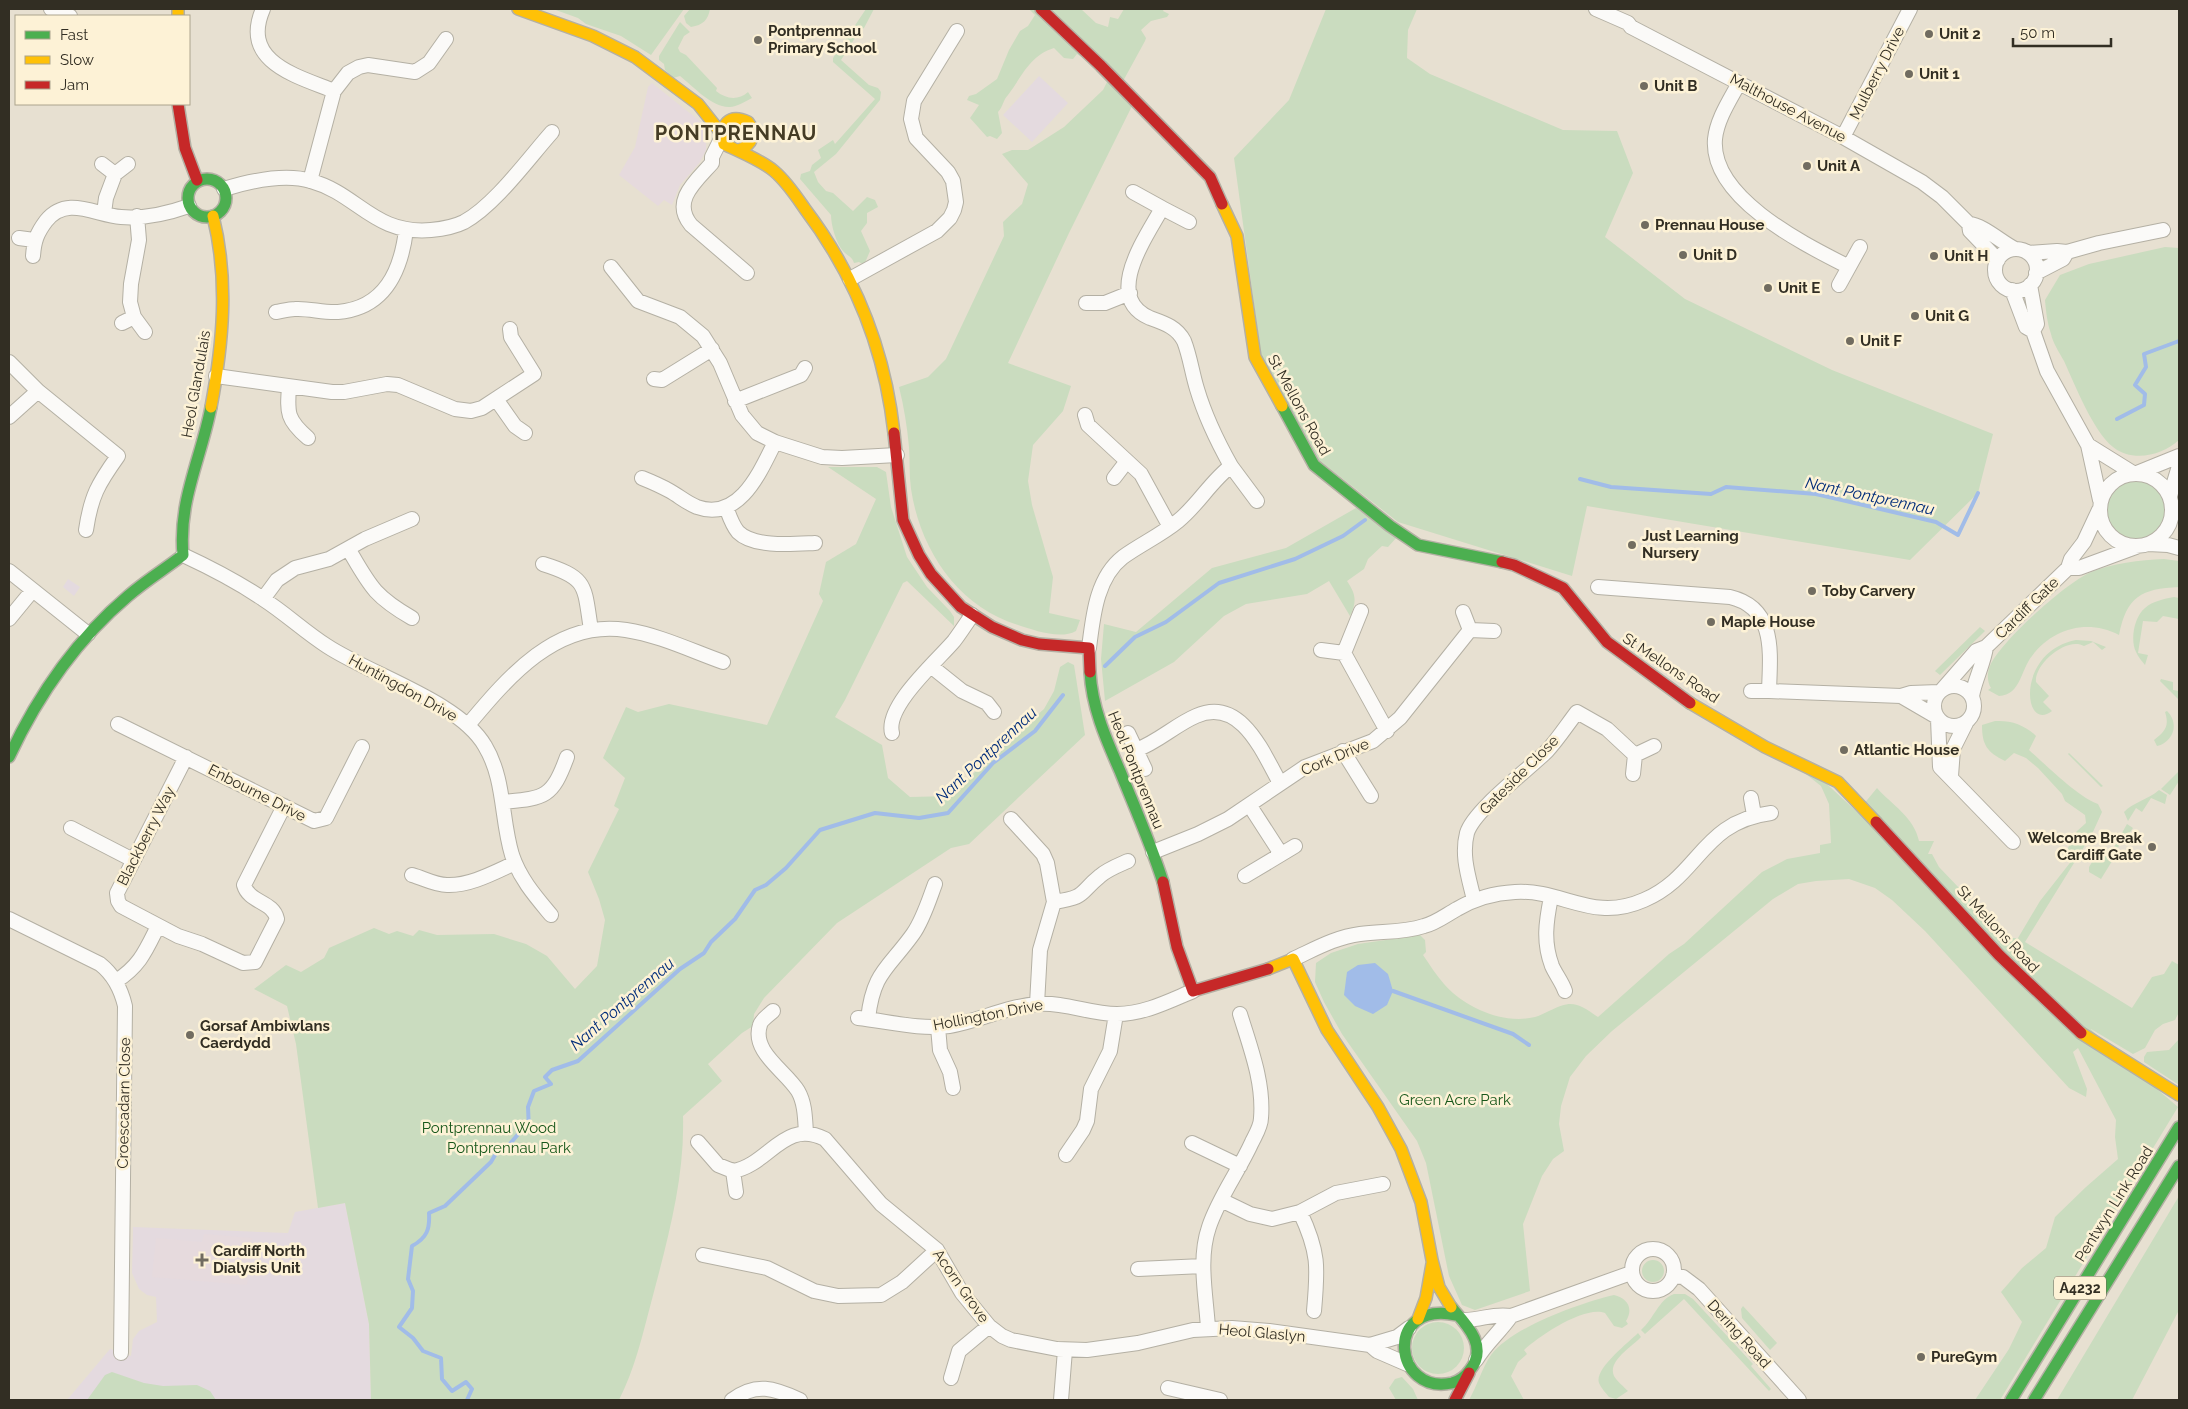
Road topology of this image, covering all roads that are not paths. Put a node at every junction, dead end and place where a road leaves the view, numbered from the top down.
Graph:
1 (50, 9) edge
2 (263, 9) edge
3 (518, 9) edge
4 (1041, 9) edge
5 (1596, 9) edge
6 (1910, 9) edge
7 (67, 15) edge
8 (957, 31) dead end
9 (446, 39) dead end
10 (1739, 83) junction
11 (334, 91) junction
12 (698, 104) junction
13 (178, 105) edge
14 (734, 118) junction
15 (552, 132) dead end
16 (721, 136) junction
17 (753, 136) junction
18 (1843, 137) junction
19 (736, 150) junction
20 (712, 163) junction
21 (102, 164) dead end
22 (128, 164) dead end
23 (773, 170) junction
24 (115, 174) junction
25 (197, 180) junction
26 (310, 181) junction
27 (224, 189) junction
28 (1132, 192) dead end
29 (189, 206) junction
30 (1162, 208) junction
31 (104, 213) junction
32 (138, 216) junction
33 (213, 216) junction
34 (1189, 222) dead end
35 (1969, 224) junction
36 (406, 230) junction
37 (2163, 230) dead end
38 (19, 238) dead end
39 (34, 240) junction
40 (1860, 247) dead end
41 (2022, 251) junction
42 (2066, 252) junction
43 (33, 256) dead end
44 (1998, 260) junction
45 (611, 267) dead end
46 (1849, 267) junction
47 (747, 272) dead end
48 (850, 279) junction
49 (2033, 279) junction
50 (1839, 285) dead end
51 (2012, 290) junction
52 (1130, 294) junction
53 (1086, 303) dead end
54 (276, 312) dead end
55 (510, 329) dead end
56 (2032, 331) junction
57 (145, 332) dead end
58 (712, 349) junction
59 (9, 362) edge
60 (805, 368) dead end
61 (216, 376) junction
62 (654, 379) dead end
63 (289, 387) junction
64 (38, 391) junction
65 (496, 399) junction
66 (735, 401) junction
67 (1085, 415) dead end
68 (9, 417) edge
69 (525, 433) dead end
70 (308, 438) dead end
71 (775, 442) junction
72 (2088, 445) junction
73 (897, 455) junction
74 (2179, 456) edge
75 (1127, 461) junction
76 (1231, 466) junction
77 (2179, 466) edge
78 (2135, 473) junction
79 (642, 478) dead end
80 (1114, 478) dead end
81 (2171, 498) junction
82 (1257, 502) dead end
83 (2100, 505) junction
84 (726, 507) junction
85 (2179, 512) edge
86 (412, 519) dead end
87 (1170, 528) junction
88 (86, 530) dead end
89 (815, 543) dead end
90 (2142, 546) junction
91 (2179, 548) edge
92 (349, 550) junction
93 (184, 555) junction
94 (543, 564) dead end
95 (2068, 568) junction
96 (9, 572) edge
97 (1598, 587) dead end
98 (32, 591) junction
99 (263, 599) junction
100 (1361, 611) dead end
101 (1463, 612) dead end
102 (972, 616) junction
103 (412, 618) dead end
104 (9, 619) edge
105 (590, 630) junction
106 (1470, 630) junction
107 (1494, 631) dead end
108 (88, 634) junction
109 (1090, 648) junction
110 (1986, 648) junction
111 (1321, 650) dead end
112 (1344, 653) junction
113 (723, 662) dead end
114 (932, 667) junction
115 (1751, 691) dead end
116 (1769, 691) junction
117 (1940, 692) junction
118 (1901, 696) junction
119 (1972, 696) junction
120 (994, 712) dead end
121 (1938, 718) junction
122 (1966, 723) junction
123 (118, 724) dead end
124 (468, 725) junction
125 (1387, 731) junction
126 (892, 733) dead end
127 (1128, 733) dead end
128 (1654, 746) dead end
129 (362, 747) dead end
130 (1136, 750) junction
131 (1343, 751) junction
132 (1635, 754) junction
133 (9, 757) edge
134 (186, 757) junction
135 (567, 757) dead end
136 (1145, 770) dead end
137 (1633, 774) dead end
138 (1951, 776) junction
139 (1280, 783) junction
140 (1371, 796) dead end
141 (1752, 798) dead end
142 (503, 802) junction
143 (284, 806) junction
144 (1250, 806) junction
145 (1771, 813) dead end
146 (1754, 815) junction
147 (1011, 819) dead end
148 (71, 828) dead end
149 (2013, 845) dead end
150 (1296, 846) dead end
151 (1153, 852) junction
152 (1281, 854) junction
153 (133, 860) junction
154 (1128, 861) dead end
155 (515, 863) junction
156 (412, 875) dead end
157 (1245, 876) dead end
158 (935, 884) dead end
159 (1552, 897) junction
160 (1474, 900) junction
161 (1054, 902) junction
162 (551, 915) dead end
163 (9, 919) edge
164 (158, 926) junction
165 (1293, 959) junction
166 (116, 981) junction
167 (1194, 991) junction
168 (1564, 991) dead end
169 (1037, 1004) junction
170 (773, 1010) dead end
171 (1116, 1014) junction
172 (1240, 1014) dead end
173 (938, 1027) junction
174 (953, 1088) dead end
175 (2179, 1095) edge
176 (2179, 1126) edge
177 (806, 1132) junction
178 (698, 1142) dead end
179 (1192, 1143) dead end
180 (1066, 1155) dead end
181 (1240, 1166) junction
182 (2179, 1166) edge
183 (733, 1171) junction
184 (1383, 1184) dead end
185 (736, 1192) dead end
186 (1221, 1200) junction
187 (1300, 1212) junction
188 (937, 1250) junction
189 (703, 1255) dead end
190 (1432, 1262) junction
191 (1204, 1266) junction
192 (1138, 1269) dead end
193 (1632, 1273) junction
194 (1673, 1276) junction
195 (1314, 1311) dead end
196 (1511, 1316) junction
197 (1460, 1317) junction
198 (1414, 1323) junction
199 (989, 1326) junction
200 (1208, 1328) junction
201 (1370, 1346) junction
202 (1065, 1350) junction
203 (121, 1353) dead end
204 (1473, 1366) junction
205 (1410, 1368) junction
206 (951, 1378) dead end
207 (1168, 1388) dead end
208 (1425, 1393) dead end
209 (1186, 1396) edge
210 (732, 1400) edge
211 (800, 1400) edge
212 (1061, 1400) edge
213 (1220, 1400) edge
214 (1455, 1400) edge
215 (1799, 1400) edge
216 (2011, 1400) edge
217 (2034, 1400) edge

1 - 7 street
2 - 11 street
3 - 12 street
4 - 175 street, St Mellons Road
5 - 10 street, Malthouse Avenue
6 - 18 street, Mulberry Drive
8 - 48 street
9 - 11 street
10 - 18 street, Malthouse Avenue
10 - 46 street
11 - 26 street
12 - 14 street
12 - 16 street
13 - 25 street
14 - 16 street
14 - 17 street
15 - 36 street
16 - 19 street
16 - 20 street
17 - 19 street
17 - 23 street
18 - 35 street, Malthouse Avenue
19 - 20 street
19 - 23 street
20 - 47 street
21 - 24 street
22 - 24 street
23 - 48 street
24 - 31 street
25 - 27 street
25 - 29 street
26 - 27 street
26 - 36 street
27 - 33 street
28 - 30 street
29 - 32 street
29 - 33 street
30 - 34 street
30 - 52 street
31 - 32 street
31 - 39 street
32 - 57 street
33 - 61 street, Heol Glandulais
35 - 41 street, Malthouse Avenue
35 - 44 street, Malthouse Avenue
36 - 54 street
37 - 42 street
38 - 39 street
39 - 43 street
40 - 46 street
41 - 42 street
41 - 44 street
41 - 49 street
42 - 49 street
44 - 51 street
45 - 58 street
46 - 50 street
48 - 73 street
49 - 51 street
49 - 56 street
51 - 56 street
52 - 53 street
52 - 76 street
55 - 65 street
56 - 72 street
58 - 62 street
58 - 66 street
59 - 64 street
60 - 66 street
61 - 63 street
61 - 93 street, Heol Glandulais
63 - 65 street
63 - 70 street
64 - 68 street
64 - 88 street
65 - 69 street
66 - 71 street
67 - 75 street
71 - 73 street
71 - 84 street
72 - 78 street
72 - 83 street
73 - 102 street
74 - 78 street, Cardiff Gate
75 - 80 street
75 - 87 street
76 - 82 street
76 - 87 street
77 - 81 street, Cardiff Gate
78 - 81 street
78 - 83 street, Cardiff Gate
79 - 84 street
81 - 85 street
81 - 90 street, Cardiff Gate
83 - 90 street, Cardiff Gate
83 - 95 street, Cardiff Gate
84 - 89 street
86 - 92 street
87 - 109 street
90 - 91 street, Cardiff Gate
90 - 95 street, Cardiff Gate
92 - 99 street
92 - 103 street
93 - 99 street, Huntingdon Drive
93 - 108 street
94 - 105 street
95 - 110 street, Cardiff Gate
96 - 98 street
97 - 116 street
98 - 104 street
98 - 108 street
99 - 124 street, Huntingdon Drive
100 - 112 street
101 - 106 street
102 - 109 street
102 - 114 street
105 - 113 street
105 - 124 street
106 - 107 street
106 - 125 street, Cork Drive
108 - 133 street
109 - 151 street, Heol Pontprennau
110 - 117 street, Cardiff Gate
110 - 119 street, Cardiff Gate
111 - 112 street
112 - 125 street
114 - 120 street
114 - 126 street
115 - 116 street
116 - 118 street
117 - 118 street
117 - 119 street
117 - 121 street
118 - 121 street
119 - 122 street, Cardiff Gate
121 - 122 street
121 - 138 street
122 - 138 street, Cardiff Gate
123 - 134 street, Enbourne Drive
124 - 142 street, Huntingdon Drive
125 - 131 street, Cork Drive
127 - 130 street
128 - 132 street
129 - 143 street, Enbourne Drive
130 - 136 street
130 - 139 street
131 - 139 street, Cork Drive
131 - 140 street
132 - 137 street
132 - 160 street, Gateside Close
134 - 143 street, Enbourne Drive
134 - 153 street, Blackberry Way
135 - 142 street
138 - 149 street
139 - 144 street, Cork Drive
141 - 146 street
142 - 155 street, Huntingdon Drive
143 - 164 street, Blackberry Way
144 - 151 street, Cork Drive
144 - 152 street
145 - 146 street
146 - 159 street
147 - 161 street
148 - 153 street
150 - 152 street
151 - 167 street, Heol Pontprennau
152 - 157 street
153 - 164 street, Blackberry Way
154 - 161 street
155 - 156 street
155 - 162 street, Huntingdon Drive
158 - 173 street, Hollington Drive
159 - 160 street
159 - 168 street
160 - 165 street
161 - 169 street
163 - 166 street, Croescadarn Close
164 - 166 street
165 - 167 street
165 - 190 street
166 - 203 street, Croescadarn Close
167 - 171 street, Hollington Drive
169 - 171 street, Hollington Drive
169 - 173 street, Hollington Drive
170 - 177 street
171 - 180 street
172 - 181 street
173 - 174 street
176 - 216 street, Pentwyn Link Road / A4232
177 - 183 street
177 - 188 street, Acorn Grove
178 - 183 street
179 - 181 street
181 - 186 street
182 - 217 street, A4232
183 - 185 street
184 - 187 street
186 - 187 street
186 - 191 street
187 - 195 street
188 - 189 street
188 - 199 street, Acorn Grove
190 - 197 street
190 - 198 street
191 - 192 street
191 - 200 street
193 - 194 street
193 - 194 street
193 - 196 street
194 - 215 street, Dering Road
196 - 197 street
196 - 204 street
197 - 198 street
197 - 204 street
198 - 201 street, Heol Glaslyn
198 - 205 street
199 - 202 street, Acorn Grove
199 - 206 street
200 - 201 street, Heol Glaslyn
200 - 202 street, Heol Glaslyn
201 - 205 street, Heol Glaslyn
202 - 212 street
204 - 205 street
204 - 214 street
205 - 208 street
207 - 209 street
209 - 213 street
210 - 211 street

